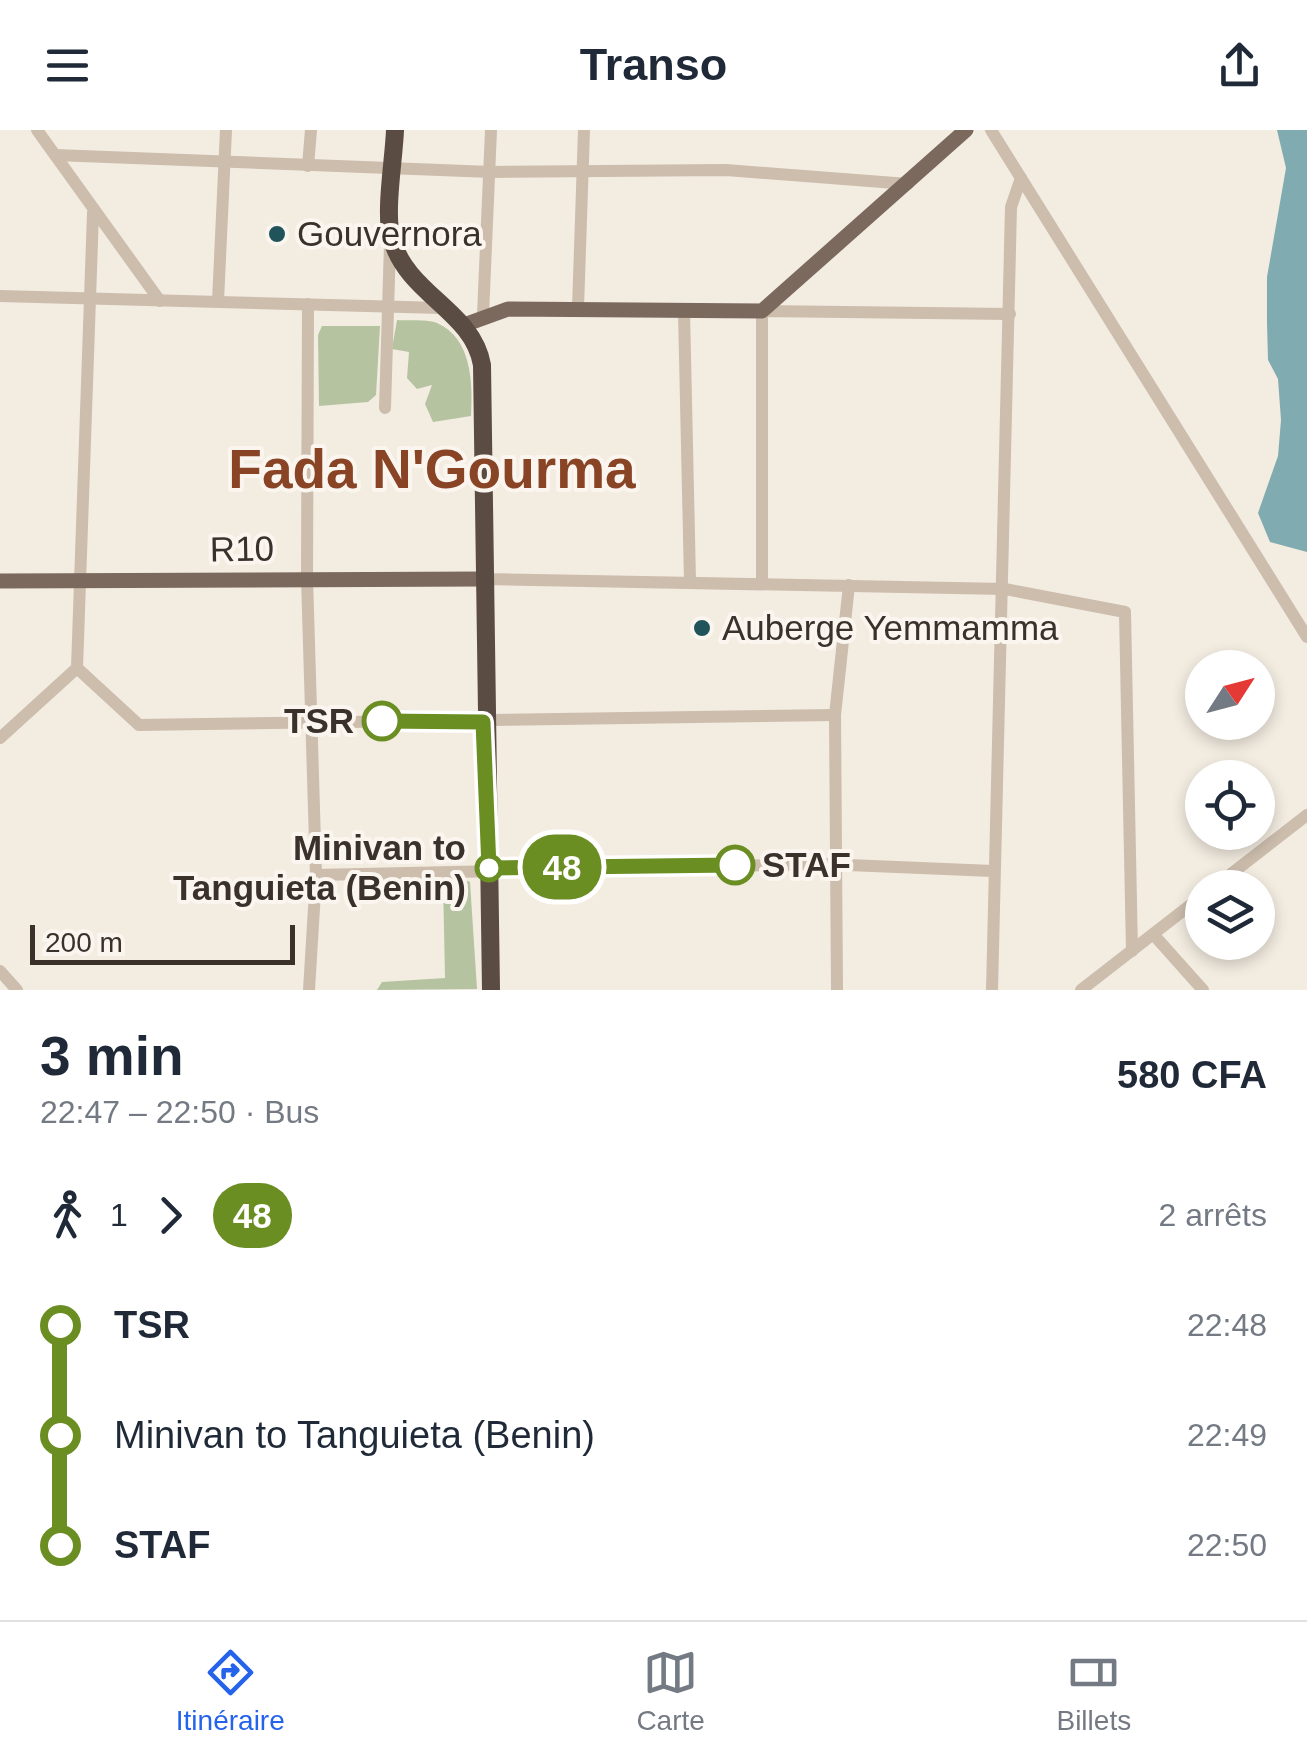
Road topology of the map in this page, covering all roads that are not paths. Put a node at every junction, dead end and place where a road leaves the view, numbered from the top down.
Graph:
1 (36, 130) edge
2 (226, 130) edge
3 (311, 130) edge
4 (395, 130) edge
5 (490, 130) edge
6 (584, 130) edge
7 (966, 130) edge
8 (990, 130) edge
9 (54, 156) junction
10 (223, 161) junction
11 (308, 166) junction
12 (394, 167) junction
13 (490, 172) junction
14 (580, 173) junction
15 (1021, 178) junction
16 (908, 184) junction
17 (93, 213) junction
18 (390, 236) junction
19 (0, 296) edge
20 (89, 300) junction
21 (218, 300) junction
22 (160, 302) junction
23 (308, 304) junction
24 (389, 305) junction
25 (442, 308) junction
26 (578, 308) junction
27 (684, 312) junction
28 (762, 312) junction
29 (1010, 314) junction
30 (483, 315) junction
31 (464, 325) junction
32 (385, 408) dead end
33 (307, 578) junction
34 (484, 579) junction
35 (0, 581) edge
36 (82, 581) junction
37 (690, 581) junction
38 (762, 583) junction
39 (848, 585) junction
40 (1005, 589) junction
41 (1307, 637) edge
42 (77, 668) junction
43 (835, 715) junction
44 (315, 720) junction
45 (483, 722) junction
46 (0, 738) edge
47 (1307, 815) edge
48 (836, 864) junction
49 (489, 868) junction
50 (1237, 870) edge
51 (993, 871) junction
52 (316, 874) junction
53 (1185, 909) edge
54 (1153, 934) junction
55 (1132, 950) junction
56 (0, 972) edge
57 (16, 990) edge
58 (309, 990) edge
59 (490, 990) edge
60 (837, 990) edge
61 (992, 990) edge
62 (1081, 990) edge
63 (1203, 990) edge

1 - 9 street
2 - 10 street
3 - 11 street
4 - 12 highway
5 - 13 street
6 - 14 street
7 - 16 main road
8 - 15 street
9 - 10 street
9 - 17 street
10 - 11 street
10 - 21 street
11 - 12 street
12 - 13 street
12 - 18 highway
13 - 14 street
13 - 30 street
14 - 16 street
14 - 26 street
15 - 29 street
15 - 41 street
16 - 28 main road
17 - 20 street
17 - 22 street
18 - 24 street
18 - 25 highway
19 - 20 street
20 - 22 street
20 - 36 street
21 - 22 street
21 - 23 street
23 - 24 street
23 - 33 street
24 - 25 street
24 - 32 street
25 - 31 highway
26 - 27 main road
26 - 30 main road
27 - 28 main road
27 - 37 street
28 - 29 street
28 - 38 street
29 - 40 street
30 - 31 main road
31 - 34 highway
33 - 34 main road, R10
33 - 36 main road, R10
33 - 44 street
34 - 37 street
34 - 45 highway
35 - 36 main road, R10
36 - 42 street
37 - 38 street
38 - 39 street
39 - 40 street
39 - 43 street
40 - 51 street
40 - 55 street
42 - 44 street
42 - 46 street
43 - 45 street
43 - 48 street
44 - 45 street
44 - 52 street
45 - 49 highway
47 - 50 street
48 - 49 street
48 - 51 street
48 - 60 street
49 - 52 street
49 - 59 highway
51 - 61 street
52 - 58 street
53 - 54 street
54 - 55 street
54 - 63 street
55 - 62 street
56 - 57 street

